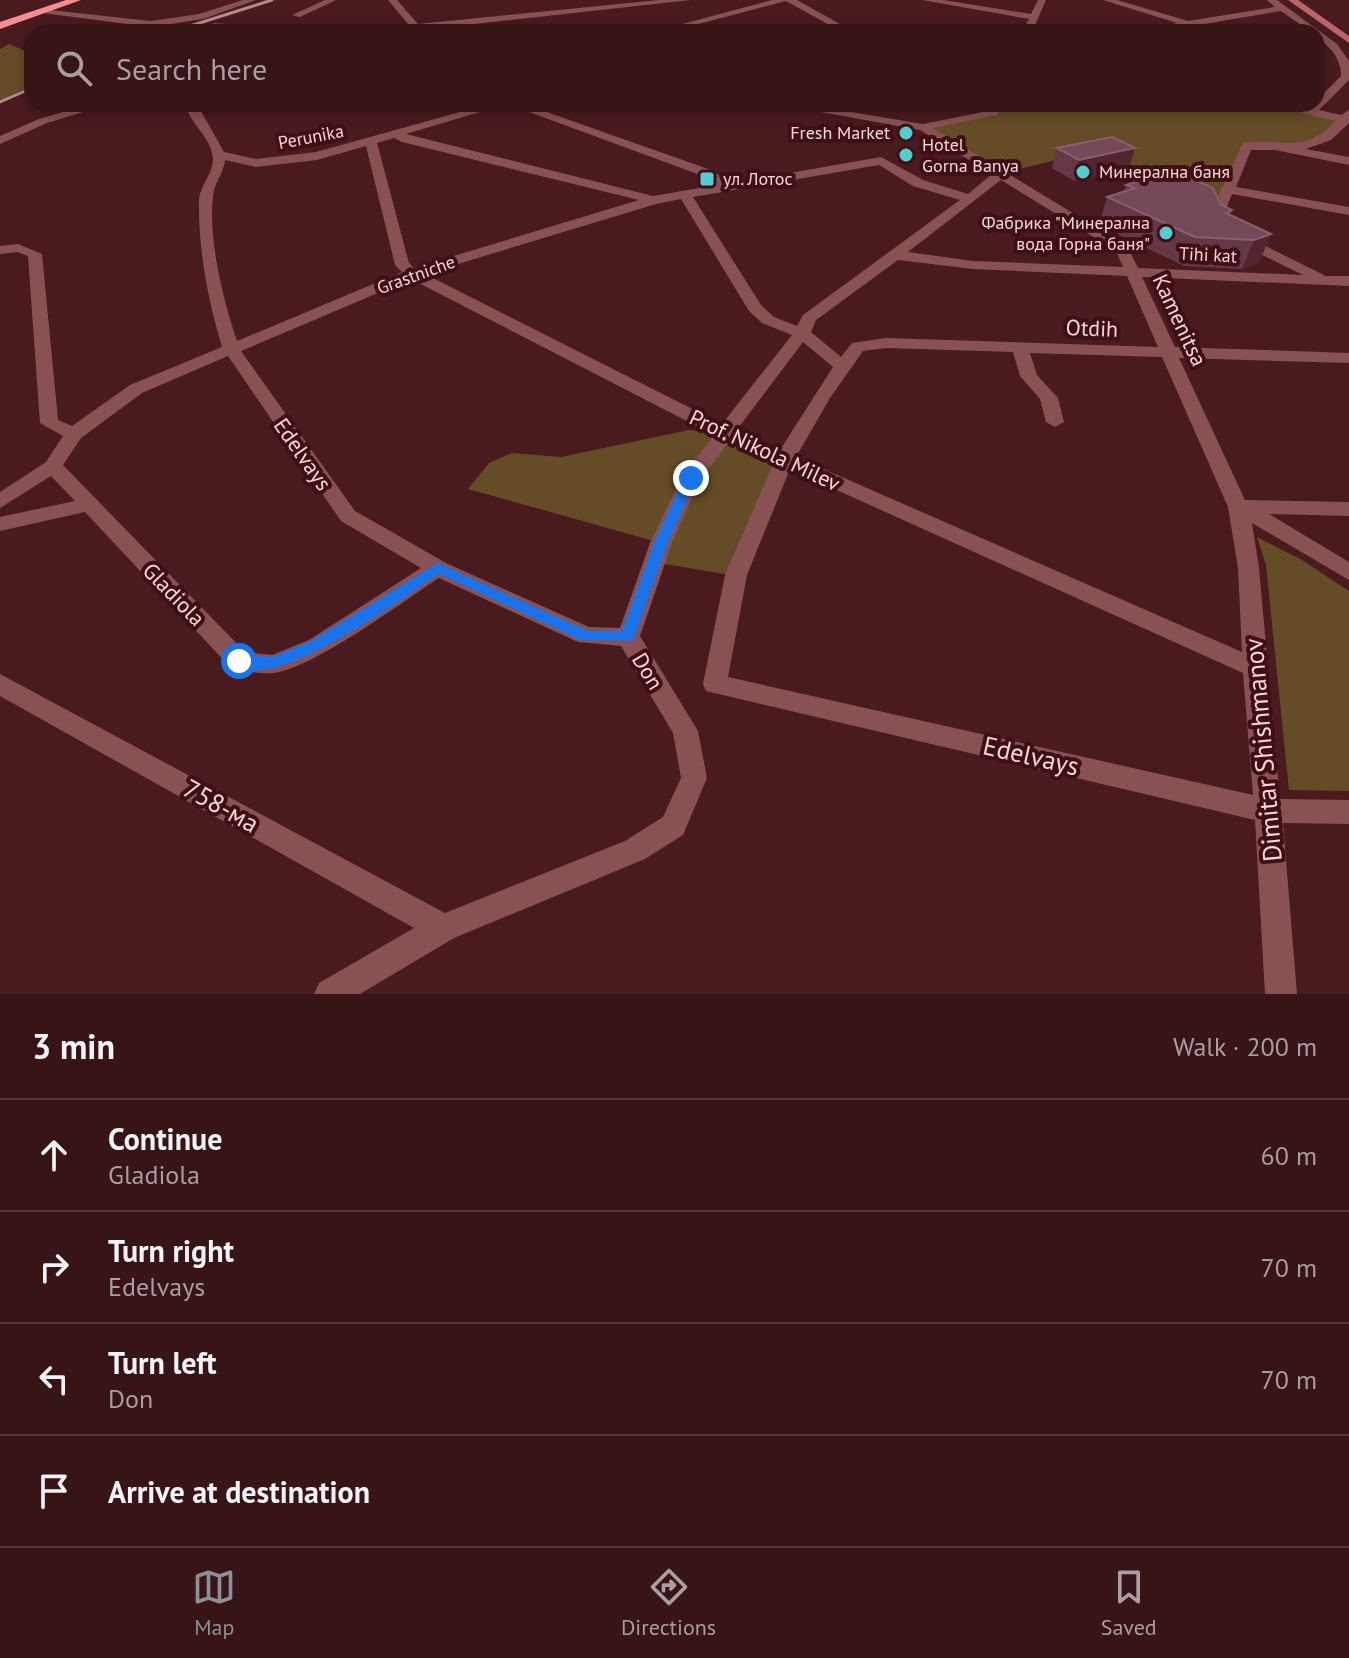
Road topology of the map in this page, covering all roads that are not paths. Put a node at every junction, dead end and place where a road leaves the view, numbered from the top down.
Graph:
1 (76, 0) edge
2 (250, 0) edge
3 (332, 0) edge
4 (392, 0) edge
5 (687, 0) edge
6 (782, 0) edge
7 (790, 0) edge
8 (926, 0) edge
9 (1042, 0) edge
10 (1107, 0) edge
11 (1271, 0) edge
12 (1292, 0) edge
13 (1282, 8) junction
14 (40, 12) junction
15 (297, 15) dead end
16 (1034, 17) junction
17 (164, 22) joint
18 (412, 24) edge
19 (445, 24) edge
20 (688, 24) edge
21 (834, 24) edge
22 (1031, 24) edge
23 (1190, 24) joint
24 (1305, 24) edge
25 (0, 26) edge
26 (1343, 31) edge
27 (1325, 39) edge
28 (1349, 40) edge
29 (1325, 98) edge
30 (75, 112) edge
31 (194, 112) edge
32 (471, 112) edge
33 (535, 112) edge
34 (832, 112) edge
35 (982, 112) edge
36 (1311, 112) edge
37 (1348, 117) edge
38 (923, 127) junction
39 (394, 133) junction
40 (0, 140) edge
41 (371, 141) junction
42 (1291, 149) junction
43 (219, 155) junction
44 (1349, 161) edge
45 (1000, 174) junction
46 (729, 187) junction
47 (1227, 189) junction
48 (685, 195) junction
49 (971, 199) junction
50 (654, 200) junction
51 (1349, 211) edge
52 (0, 250) edge
53 (896, 255) junction
54 (1131, 272) junction
55 (412, 273) junction
56 (1328, 281) junction
57 (1349, 281) edge
58 (1349, 290) edge
59 (802, 333) junction
60 (1020, 348) junction
61 (231, 349) junction
62 (1170, 353) junction
63 (1349, 358) edge
64 (842, 366) junction
65 (1055, 422) dead end
66 (74, 434) junction
67 (727, 434) junction
68 (785, 460) junction
69 (53, 466) junction
70 (0, 501) edge
71 (88, 505) junction
72 (1238, 507) junction
73 (1349, 509) edge
74 (0, 524) edge
75 (438, 568) junction
76 (1349, 572) edge
77 (628, 637) junction
78 (1255, 668) junction
79 (0, 684) edge
80 (1270, 811) junction
81 (1349, 812) edge
82 (443, 928) junction
83 (330, 994) edge
84 (1281, 994) edge

1 - 14 highway
2 - 17 street
3 - 15 street
4 - 18 street
5 - 19 street
6 - 20 street
7 - 21 street
8 - 16 street
9 - 16 street
10 - 23 street
11 - 13 street
12 - 26 street
13 - 23 street
13 - 24 street
14 - 17 street
14 - 25 highway
16 - 22 street
26 - 28 street
27 - 29 street
30 - 40 street
31 - 43 street
32 - 39 street, Perunika
33 - 46 street
34 - 38 street
35 - 38 street
36 - 37 street
37 - 42 street
38 - 45 street, Kamenitsa
39 - 41 street, Perunika
39 - 50 street
41 - 43 street, Perunika
41 - 55 street
42 - 44 street
42 - 47 street
43 - 61 street, Edelvays
45 - 49 street, Don
45 - 54 street, Kamenitsa
46 - 48 street, Grastniche
46 - 49 street, Grastniche
47 - 51 street
47 - 56 street
48 - 50 street, Grastniche
48 - 59 street
49 - 53 street, Don
50 - 55 street, Grastniche
52 - 66 street
53 - 54 street, Tihi kat
53 - 59 street, Don
54 - 56 street, Tihi kat
54 - 62 street, Kamenitsa
55 - 61 street, Grastniche
55 - 67 street, Prof. Nikola Milev
56 - 57 street, Tihi kat
56 - 58 street
59 - 64 street
59 - 67 street, Don
60 - 62 street, Otdih
60 - 64 street, Otdih
60 - 65 street
61 - 66 street, Grastniche
61 - 75 street, Edelvays
62 - 63 street, Otdih
62 - 72 street, Kamenitsa
64 - 68 street
66 - 69 street, Grastniche
67 - 68 street, Prof. Nikola Milev
67 - 77 street, Don
68 - 78 street, Prof. Nikola Milev
68 - 80 street, Edelvays
69 - 70 street, Grastniche
69 - 71 street, Gladiola
71 - 74 street
71 - 75 street, Gladiola
72 - 73 street
72 - 76 street
72 - 78 street, Dimitar Shishmanov
75 - 77 street, Edelvays
77 - 82 street, Don
78 - 80 street, Dimitar Shishmanov
79 - 82 street, 758-ма
80 - 81 street, Edelvays
80 - 84 street, Dimitar Shishmanov
82 - 83 street, Don

